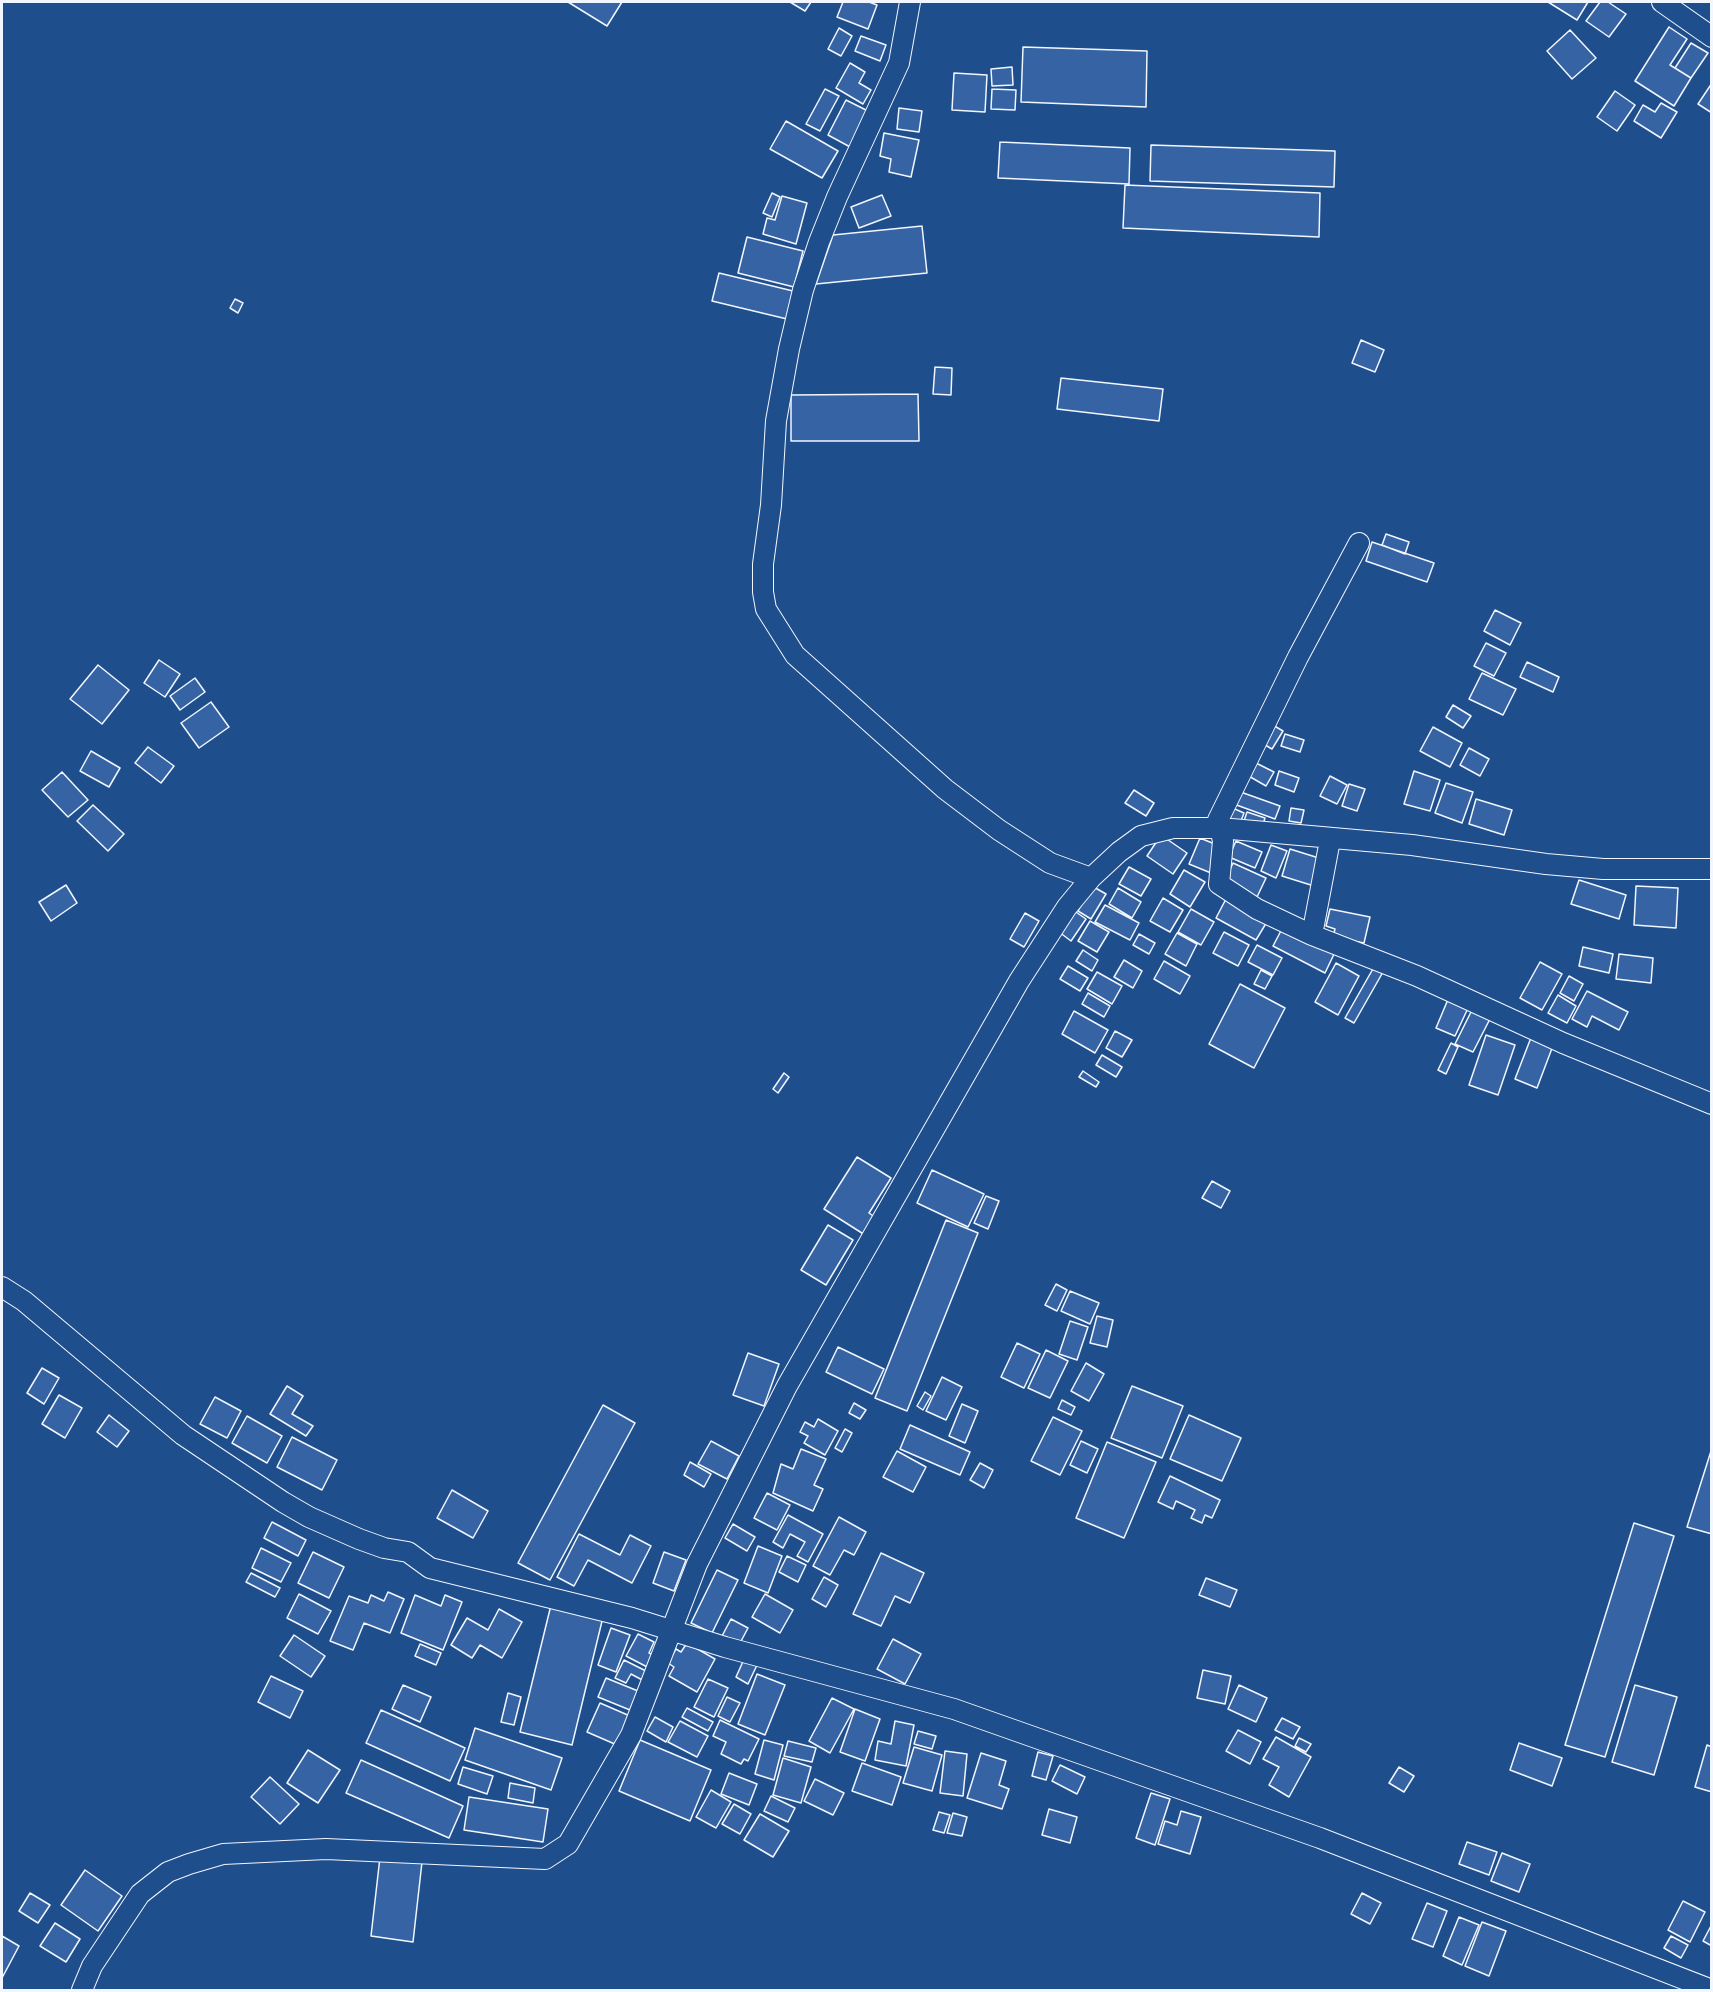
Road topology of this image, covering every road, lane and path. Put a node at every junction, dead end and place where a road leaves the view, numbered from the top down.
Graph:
1 (910, 2) edge
2 (1662, 2) edge
3 (1712, 37) edge
4 (1359, 543) dead end
5 (1220, 828) junction
6 (1330, 840) junction
7 (1712, 869) edge
8 (1091, 878) junction
9 (1312, 935) junction
10 (1712, 1104) edge
11 (2, 1287) edge
12 (673, 1629) junction
13 (82, 1990) edge
14 (1712, 1990) edge

1 - 8 street
2 - 3 street
4 - 5 street
5 - 6 street
5 - 8 street
5 - 9 street
6 - 7 street
6 - 9 street
8 - 12 street
9 - 10 street
11 - 12 street
12 - 13 street
12 - 14 street

